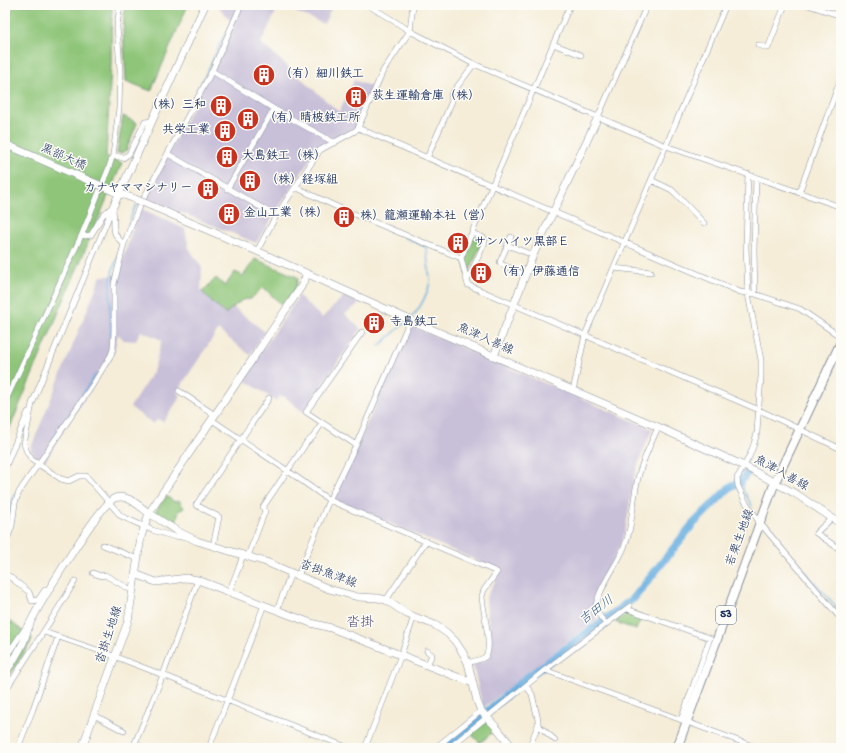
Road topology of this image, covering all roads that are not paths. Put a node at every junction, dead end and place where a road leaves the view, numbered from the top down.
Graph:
1 (120, 5) edge
2 (205, 5) edge
3 (241, 5) edge
4 (368, 5) edge
5 (413, 5) edge
6 (570, 5) edge
7 (647, 5) edge
8 (726, 5) edge
9 (785, 5) edge
10 (808, 5) edge
11 (841, 16) edge
12 (410, 31) junction
13 (553, 44) junction
14 (758, 45) dead end
15 (581, 55) dead end
16 (474, 64) junction
17 (212, 71) junction
18 (841, 78) edge
19 (534, 89) junction
20 (274, 109) junction
21 (598, 117) junction
22 (152, 121) junction
23 (358, 128) junction
24 (335, 143) junction
25 (5, 144) edge
26 (666, 146) junction
27 (168, 154) junction
28 (113, 155) junction
29 (427, 158) junction
30 (748, 174) junction
31 (756, 178) junction
32 (651, 180) junction
33 (492, 186) junction
34 (295, 187) junction
35 (227, 189) junction
36 (116, 192) junction
37 (800, 193) junction
38 (841, 207) edge
39 (112, 209) junction
40 (554, 211) junction
41 (276, 216) junction
42 (704, 223) dead end
43 (472, 233) junction
44 (82, 234) junction
45 (511, 237) dead end
46 (624, 243) junction
47 (124, 244) junction
48 (508, 245) junction
49 (257, 251) junction
50 (533, 255) junction
51 (461, 258) junction
52 (614, 268) junction
53 (651, 272) dead end
54 (307, 274) junction
55 (525, 275) junction
56 (467, 281) junction
57 (748, 294) junction
58 (756, 294) junction
59 (513, 304) junction
60 (410, 320) junction
61 (362, 332) dead end
62 (584, 335) junction
63 (841, 337) edge
64 (841, 342) edge
65 (494, 356) junction
66 (179, 391) dead end
67 (574, 391) junction
68 (269, 398) dead end
69 (5, 402) edge
70 (32, 404) junction
71 (759, 410) junction
72 (214, 418) junction
73 (322, 423) junction
74 (658, 427) junction
75 (799, 429) junction
76 (240, 439) junction
77 (356, 445) junction
78 (841, 449) edge
79 (39, 464) junction
80 (744, 466) junction
81 (5, 468) edge
82 (288, 471) junction
83 (775, 482) junction
84 (329, 500) junction
85 (109, 501) junction
86 (149, 513) junction
87 (832, 518) junction
88 (760, 523) junction
89 (841, 524) edge
90 (144, 526) junction
91 (188, 537) junction
92 (426, 541) junction
93 (5, 545) edge
94 (103, 545) dead end
95 (213, 546) junction
96 (841, 550) edge
97 (245, 555) junction
98 (138, 559) junction
99 (5, 573) edge
100 (93, 573) dead end
101 (135, 574) junction
102 (294, 574) junction
103 (59, 575) junction
104 (198, 580) junction
105 (75, 581) dead end
106 (133, 591) junction
107 (229, 592) junction
108 (386, 600) junction
109 (264, 605) junction
110 (277, 610) junction
111 (414, 616) junction
112 (841, 619) edge
113 (31, 622) junction
114 (606, 624) junction
115 (44, 632) junction
116 (58, 637) junction
117 (428, 651) dead end
118 (402, 655) junction
119 (115, 656) junction
120 (5, 658) edge
121 (468, 663) junction
122 (427, 665) junction
123 (545, 670) junction
124 (5, 673) edge
125 (163, 675) junction
126 (473, 683) junction
127 (526, 686) junction
128 (5, 691) edge
129 (227, 701) junction
130 (484, 714) junction
131 (94, 716) junction
132 (684, 721) junction
133 (538, 725) junction
134 (124, 731) dead end
135 (841, 738) edge
136 (555, 740) dead end
137 (18, 748) edge
138 (82, 748) edge
139 (144, 748) edge
140 (209, 748) edge
141 (349, 748) edge
142 (365, 748) edge
143 (435, 748) edge
144 (449, 748) edge
145 (513, 748) edge
146 (529, 748) edge
147 (677, 748) edge
148 (758, 748) edge
149 (837, 748) edge

1 - 28 street
2 - 22 main road
3 - 17 street
4 - 12 street
5 - 12 street
6 - 13 street
7 - 21 street
8 - 26 street
9 - 14 street
10 - 11 street
12 - 16 street
12 - 23 street
13 - 15 street
13 - 19 street
16 - 19 street
16 - 29 street
17 - 20 street
17 - 27 street
18 - 37 street
19 - 21 street
19 - 33 street
20 - 24 street
20 - 35 street
21 - 26 street
21 - 40 main road
22 - 28 street
22 - 36 main road
23 - 24 street
23 - 29 street
24 - 34 street
25 - 36 main road, 黒部大橋, bridge
26 - 30 street
26 - 32 street
27 - 35 street
27 - 47 street
28 - 44 street
29 - 33 street
30 - 31 street
30 - 57 street
31 - 37 street
31 - 58 street
32 - 42 street
32 - 46 street
33 - 40 street
33 - 43 street
34 - 41 street
34 - 51 street
35 - 41 street
36 - 39 main road
36 - 49 main road, 魚津入善線, bridge
37 - 38 street
39 - 44 street
39 - 47 street
39 - 70 street
40 - 46 street
40 - 50 main road
41 - 49 street
43 - 51 street
43 - 56 street
44 - 69 street
45 - 48 street
46 - 52 street
46 - 57 street
47 - 79 street
48 - 50 street
48 - 55 street
49 - 54 main road, 魚津入善線
50 - 55 main road
51 - 56 street
52 - 53 street
52 - 62 street
54 - 60 main road, 魚津入善線
54 - 72 main road
55 - 59 main road
56 - 59 street
57 - 58 street
57 - 71 street
58 - 63 street
59 - 62 street
59 - 65 main road
60 - 65 main road, 魚津入善線
60 - 77 street
61 - 73 street
62 - 67 street
62 - 71 street
64 - 75 main road, 若栗生地線 / 53
65 - 67 main road, 魚津入善線
66 - 72 street
67 - 74 main road, 魚津入善線
68 - 76 street
70 - 79 street
70 - 81 street
71 - 75 street
71 - 80 street
72 - 76 street
72 - 86 main road
73 - 77 street
73 - 82 street
74 - 80 main road, 魚津入善線
74 - 114 street
75 - 78 street
75 - 83 main road, 若栗生地線 / 53
76 - 82 street
76 - 95 street
77 - 84 street
79 - 85 street
79 - 93 street
80 - 83 main road, 魚津入善線
80 - 88 street
82 - 84 street
82 - 97 street
83 - 87 main road, 魚津入善線
83 - 88 main road, 若栗生地線 / 53
84 - 92 street
84 - 102 street
85 - 86 main road, 沓掛魚津線
85 - 90 street
85 - 103 main road
86 - 90 main road
86 - 91 main road, 沓掛魚津線
87 - 89 main road, 魚津入善線
87 - 96 street
88 - 112 street
88 - 132 main road, 若栗生地線 / 53
90 - 91 street
90 - 98 main road, 沓掛生地線
91 - 95 main road, 沓掛魚津線
92 - 108 street
92 - 121 street
94 - 98 street
95 - 97 main road, 沓掛魚津線
97 - 102 main road, 沓掛魚津線
97 - 107 street
98 - 101 main road, 沓掛生地線
99 - 103 street
100 - 106 street
101 - 104 main road
101 - 106 main road, 沓掛生地線
102 - 108 main road, 沓掛魚津線
102 - 110 street
103 - 113 main road
104 - 107 main road
104 - 125 street
105 - 115 street
106 - 119 main road, 沓掛生地線
107 - 109 main road
108 - 111 main road, 沓掛魚津線
109 - 110 main road
109 - 129 street
110 - 118 main road
111 - 118 street
111 - 121 main road, 沓掛魚津線
113 - 120 street
113 - 124 main road
114 - 123 street
114 - 132 street
115 - 116 street
115 - 128 street
116 - 119 street
116 - 137 street
117 - 122 street
118 - 122 main road
118 - 142 street
119 - 125 street
119 - 131 main road, 沓掛生地線
121 - 126 main road, 沓掛魚津線
122 - 126 main road
123 - 127 street
123 - 132 street
125 - 129 street
125 - 139 street
126 - 130 main road, 沓掛魚津線
127 - 130 street
127 - 133 street
129 - 140 street
129 - 141 street
130 - 143 street
130 - 144 street
130 - 145 main road, 沓掛魚津線
131 - 134 street
131 - 138 main road, 沓掛生地線
132 - 147 main road, 若栗生地線 / 53
132 - 148 street
133 - 136 street
133 - 146 street
135 - 149 street

